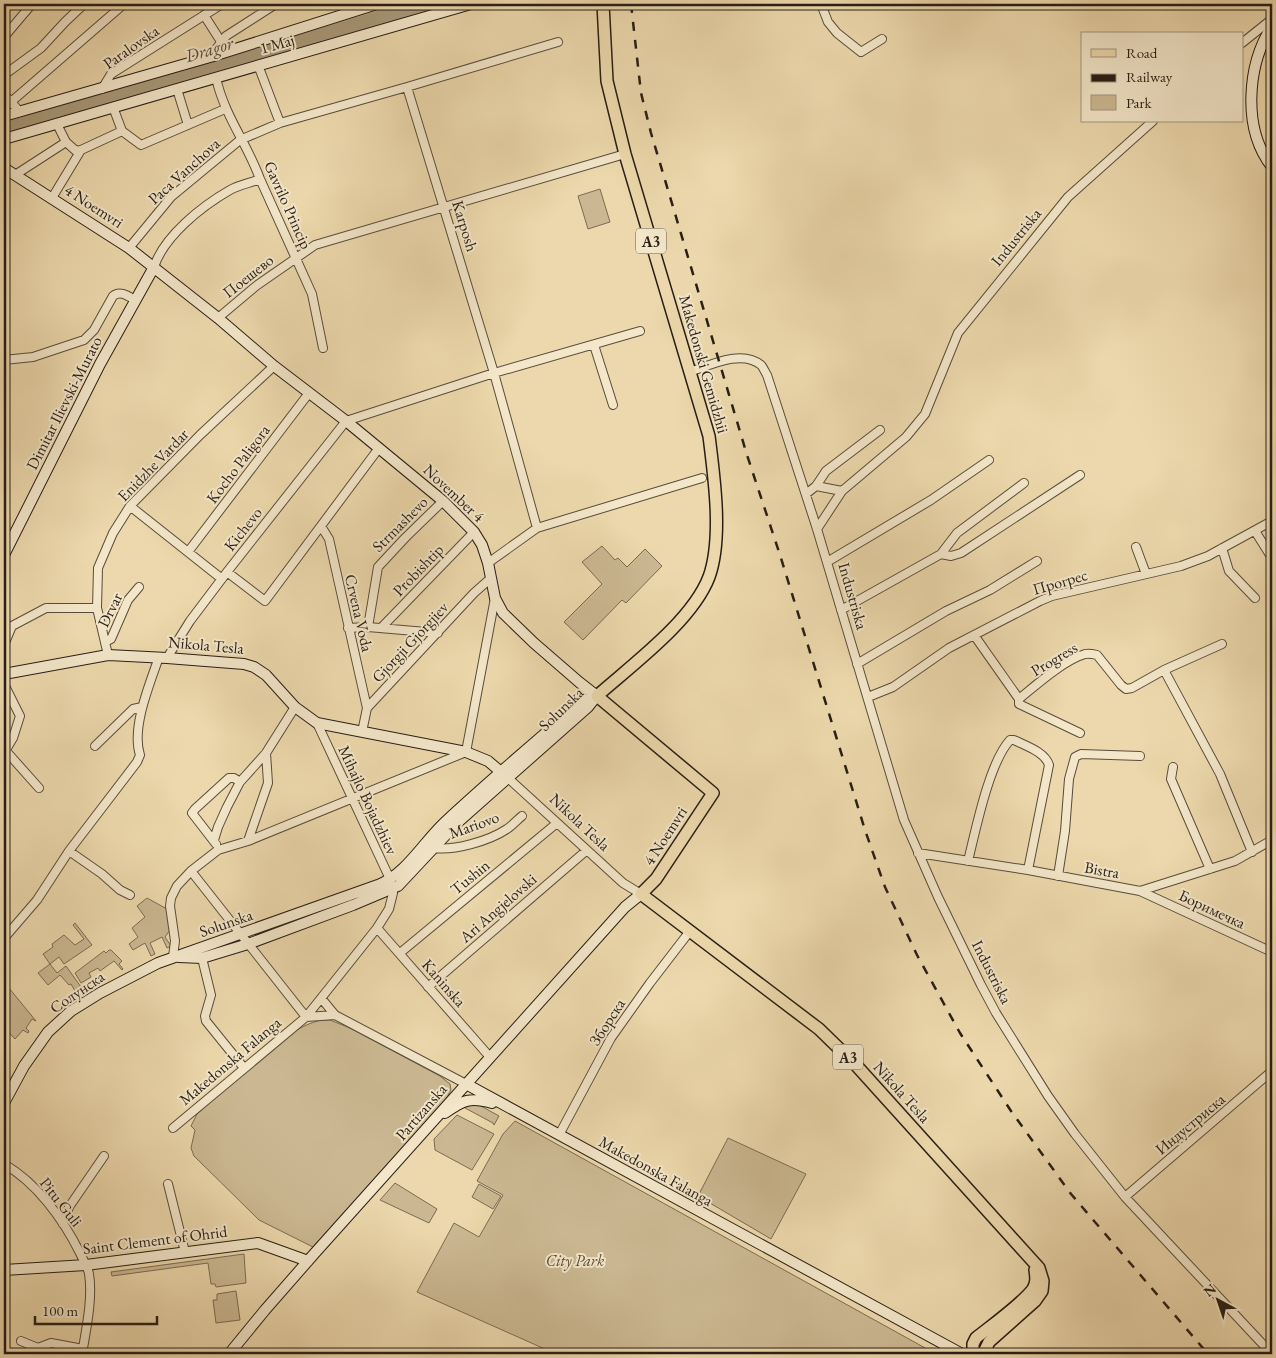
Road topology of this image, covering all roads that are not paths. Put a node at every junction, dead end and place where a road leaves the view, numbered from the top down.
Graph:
1 (32, 4) edge
2 (84, 4) edge
3 (124, 4) edge
4 (222, 4) edge
5 (377, 4) edge
6 (472, 4) edge
7 (603, 4) edge
8 (821, 4) edge
9 (273, 5) edge
10 (204, 15) junction
11 (1272, 19) edge
12 (1272, 26) edge
13 (4, 37) edge
14 (882, 38) dead end
15 (220, 41) junction
16 (1244, 41) edge
17 (558, 42) dead end
18 (227, 51) junction
19 (210, 57) junction
20 (258, 65) junction
21 (4, 75) edge
22 (216, 78) junction
23 (407, 87) junction
24 (102, 89) junction
25 (177, 89) junction
26 (4, 94) edge
27 (11, 102) junction
28 (113, 107) junction
29 (4, 108) edge
30 (225, 109) junction
31 (20, 112) junction
32 (4, 116) edge
33 (1152, 122) edge
34 (280, 123) junction
35 (57, 124) junction
36 (188, 125) junction
37 (122, 131) junction
38 (4, 139) edge
39 (240, 140) junction
40 (66, 142) junction
41 (81, 150) junction
42 (625, 154) junction
43 (1272, 168) edge
44 (7, 171) edge
45 (260, 179) junction
46 (52, 198) junction
47 (445, 207) junction
48 (129, 248) junction
49 (296, 257) junction
50 (154, 267) junction
51 (135, 300) junction
52 (218, 318) junction
53 (640, 332) dead end
54 (594, 345) junction
55 (323, 348) dead end
56 (4, 360) edge
57 (274, 366) junction
58 (690, 372) junction
59 (494, 373) junction
60 (309, 393) junction
61 (613, 405) dead end
62 (346, 421) junction
63 (880, 430) dead end
64 (378, 448) junction
65 (989, 460) dead end
66 (1080, 475) dead end
67 (702, 478) dead end
68 (1024, 483) dead end
69 (816, 486) junction
70 (842, 490) junction
71 (806, 494) junction
72 (443, 501) junction
73 (130, 506) junction
74 (1272, 521) edge
75 (321, 526) junction
76 (537, 528) junction
77 (817, 529) junction
78 (1255, 531) junction
79 (474, 532) junction
80 (1136, 547) dead end
81 (1222, 548) junction
82 (188, 552) junction
83 (941, 554) junction
84 (4, 555) edge
85 (1272, 558) edge
86 (1037, 561) dead end
87 (827, 562) junction
88 (488, 563) junction
89 (1146, 574) junction
90 (224, 576) junction
91 (491, 578) junction
92 (139, 587) dead end
93 (495, 598) junction
94 (1255, 598) dead end
95 (97, 608) junction
96 (841, 610) junction
97 (368, 627) junction
98 (348, 628) junction
99 (381, 628) junction
100 (438, 633) junction
101 (974, 635) junction
102 (106, 642) junction
103 (1222, 644) dead end
104 (4, 645) edge
105 (108, 655) junction
106 (163, 658) junction
107 (857, 664) junction
108 (1164, 670) junction
109 (4, 674) edge
110 (4, 684) edge
111 (8, 692) junction
112 (597, 696) junction
113 (868, 697) junction
114 (1019, 699) junction
115 (4, 700) edge
116 (142, 707) junction
117 (295, 707) junction
118 (367, 708) junction
119 (317, 722) junction
120 (362, 732) junction
121 (1080, 733) dead end
122 (95, 746) dead end
123 (5, 752) edge
124 (466, 752) junction
125 (266, 753) junction
126 (1140, 756) dead end
127 (1173, 767) dead end
128 (505, 774) junction
129 (240, 782) junction
130 (39, 788) dead end
131 (352, 799) junction
132 (522, 816) dead end
133 (558, 823) junction
134 (214, 840) junction
135 (1272, 840) edge
136 (248, 841) junction
137 (433, 848) junction
138 (218, 850) junction
139 (587, 850) junction
140 (69, 851) junction
141 (1252, 852) junction
142 (918, 853) junction
143 (968, 862) junction
144 (1210, 869) junction
145 (1028, 870) junction
146 (191, 871) junction
147 (1058, 876) junction
148 (391, 884) junction
149 (1140, 891) junction
150 (641, 894) junction
151 (130, 895) dead end
152 (377, 928) junction
153 (690, 931) junction
154 (240, 934) junction
155 (6, 936) dead end
156 (248, 944) junction
157 (1272, 952) edge
158 (400, 953) junction
159 (173, 957) junction
160 (202, 958) junction
161 (428, 987) junction
162 (320, 998) junction
163 (335, 1015) junction
164 (306, 1017) junction
165 (490, 1056) junction
166 (244, 1068) junction
167 (1272, 1072) edge
168 (466, 1084) junction
169 (4, 1103) edge
170 (504, 1106) junction
171 (173, 1128) dead end
172 (427, 1128) junction
173 (559, 1135) junction
174 (104, 1156) dead end
175 (4, 1164) edge
176 (168, 1184) dead end
177 (1125, 1197) junction
178 (63, 1224) junction
179 (185, 1252) junction
180 (1026, 1253) junction
181 (308, 1261) junction
182 (86, 1265) junction
183 (4, 1270) edge
184 (21, 1341) dead end
185 (83, 1352) edge
186 (229, 1354) edge
187 (962, 1354) edge
188 (973, 1354) edge
189 (983, 1354) edge
190 (1272, 1354) edge

1 - 13 street
2 - 21 street
3 - 27 street
4 - 10 street, Paralovska
5 - 18 street, 1 Maj
6 - 20 street, 1 Maj
7 - 42 main road, Makedonski Gemidzhii / A3
8 - 14 street
9 - 15 street
10 - 15 street
10 - 24 street, Paralovska
11 - 16 street
12 - 43 street
15 - 18 street
15 - 19 street
17 - 23 street, Paca Vanchova
18 - 19 street, 1 Maj
19 - 24 street, 1 Maj
20 - 22 street, 1 Maj
20 - 34 street
22 - 25 street, 1 Maj
22 - 30 street, Gavrilo Princip
23 - 34 street, Paca Vanchova
23 - 47 street, Karposh
24 - 31 street, 1 Maj
25 - 28 street, 1 Maj
25 - 36 street
26 - 27 street
27 - 29 street
27 - 31 street
28 - 35 street, 1 Maj
28 - 37 street
30 - 36 street
30 - 39 street, Gavrilo Princip
31 - 32 street, 1 Maj
33 - 70 street, Industriska
34 - 39 street, Paca Vanchova
35 - 38 street, 1 Maj
35 - 40 street
36 - 37 street
37 - 41 street
39 - 45 street, Gavrilo Princip
39 - 48 street, Paca Vanchova
40 - 41 street
40 - 44 street, 4 Noemvri
41 - 46 street
42 - 47 street, Поешево
42 - 58 main road, Makedonski Gemidzhii / A3
44 - 46 street, 4 Noemvri
45 - 49 street, Gavrilo Princip
45 - 50 street
46 - 48 street, 4 Noemvri
47 - 49 street, Поешево
47 - 59 street, Karposh
48 - 50 street, 4 Noemvri
49 - 52 street, Поешево
49 - 55 street, Gavrilo Princip
50 - 51 street, Dimitar Ilievski-Murato
50 - 52 street, November 4
51 - 56 street
51 - 84 street, Dimitar Ilievski-Murato
52 - 57 street, November 4
53 - 54 street
54 - 59 street
54 - 61 street
57 - 60 street, November 4
57 - 73 street, Enidzhe Vardar
58 - 71 street, Industriska
58 - 112 main road, Makedonski Gemidzhii / A3
59 - 62 street
59 - 76 street, Karposh
60 - 62 street, November 4
60 - 82 street, Kocho Paligora
62 - 64 street, November 4
62 - 90 street, Kichevo
63 - 69 street
64 - 72 street, November 4
64 - 75 street
65 - 87 street
66 - 83 street
67 - 76 street
68 - 83 street
69 - 70 street
69 - 71 street
70 - 77 street, Industriska
71 - 77 street, Industriska
72 - 79 street, November 4
72 - 97 street, Strmashevo
73 - 82 street
73 - 95 street, Enidzhe Vardar
74 - 78 street, Прогрес
75 - 90 street
75 - 98 street, Crvena Voda
76 - 88 street
77 - 87 street, Industriska
78 - 81 street, Прогрес
78 - 85 street
79 - 88 street, November 4
79 - 99 street, Probishtip
80 - 89 street
81 - 89 street, Прогрес
81 - 94 street
82 - 90 street
83 - 96 street
86 - 107 street
87 - 96 street, Industriska
88 - 91 street, November 4
89 - 101 street, Прогрес
90 - 106 street, Kichevo
91 - 93 street, November 4
91 - 100 street, Gjorgji Gjorgjiev
92 - 102 street, Drvar
93 - 112 street, November 4
93 - 124 street
95 - 102 street, Enidzhe Vardar
95 - 104 street
96 - 107 street, Industriska
97 - 98 street
97 - 99 street
98 - 118 street, Crvena Voda
99 - 100 street
100 - 118 street, Gjorgji Gjorgjiev
101 - 113 street, Прогрес
101 - 114 street
102 - 105 street, Enidzhe Vardar
103 - 108 street, Progress
105 - 106 street, Nikola Tesla
105 - 109 street, Nikola Tesla
106 - 116 street, Kichevo
106 - 117 street, Nikola Tesla
107 - 113 street, Industriska
108 - 114 street, Progress
108 - 141 street
110 - 111 street
111 - 115 street
111 - 123 street
112 - 128 street, Solunska
112 - 150 main road, November 4
113 - 142 street, Industriska
114 - 121 street
116 - 122 street
116 - 140 street, Kichevo
117 - 119 street, Nikola Tesla
117 - 125 street
118 - 120 street
119 - 120 street, Nikola Tesla
119 - 131 street, Mihajlo Bojadzhiev
120 - 124 street, Nikola Tesla
123 - 130 street
124 - 128 street, Nikola Tesla
124 - 131 street
125 - 129 street
125 - 136 street
126 - 147 street
127 - 144 street
128 - 133 street, Nikola Tesla
128 - 137 street, Solunska
128 - 148 street, Solunska
129 - 134 street
129 - 134 street
131 - 136 street
131 - 148 street, Mihajlo Bojadzhiev
132 - 137 street, Mariovo
133 - 139 street, Nikola Tesla
133 - 158 street, Tushin
134 - 138 street
135 - 141 street, Bistra
136 - 138 street
137 - 148 street, Solunska
138 - 146 street
139 - 150 street, Nikola Tesla
139 - 161 street, Ari Angjelovski
140 - 151 street
140 - 155 street, Kichevo
141 - 144 street, Bistra
142 - 143 street, Bistra
142 - 177 street, Industriska
143 - 145 street, Bistra
143 - 145 street
144 - 149 street, Bistra
145 - 147 street, Bistra
146 - 154 street
146 - 159 street
147 - 149 street, Bistra
148 - 152 street
148 - 154 street, Solunska
148 - 156 street, Solunska
149 - 157 street, Боримечка
150 - 153 main road, Nikola Tesla / A3
150 - 165 street, Partizanska
152 - 158 street, Kaninska
152 - 162 street
153 - 173 street, Зборска
153 - 180 main road, Nikola Tesla / A3
154 - 156 street
154 - 159 street, Solunska
156 - 160 street, Solunska
156 - 164 street
158 - 161 street, Kaninska
159 - 160 street, Solunska
159 - 169 street, Солунска
160 - 166 street
161 - 165 street, Kaninska
162 - 163 street, Makedonska Falanga
162 - 164 street, Makedonska Falanga
163 - 164 street, Makedonska Falanga
163 - 168 street, Makedonska Falanga
164 - 166 street, Makedonska Falanga
165 - 168 street, Partizanska
166 - 171 street, Makedonska Falanga
167 - 177 street, Индустриска
168 - 170 street, Makedonska Falanga
168 - 172 street, Partizanska
170 - 172 street
170 - 173 street, Makedonska Falanga
172 - 181 street, Partizanska
173 - 187 street, Makedonska Falanga
174 - 178 street
175 - 178 street, Pitu Guli
176 - 179 street
177 - 190 street, Industriska
178 - 182 street, Pitu Guli
179 - 181 street, Saint Clement of Ohrid
179 - 182 street, Saint Clement of Ohrid
180 - 188 main road, Nikola Tesla / A3
180 - 189 main road, Nikola Tesla / A3
181 - 186 street, Partizanska
182 - 183 street, Saint Clement of Ohrid
182 - 185 street, Pitu Guli
184 - 185 street

